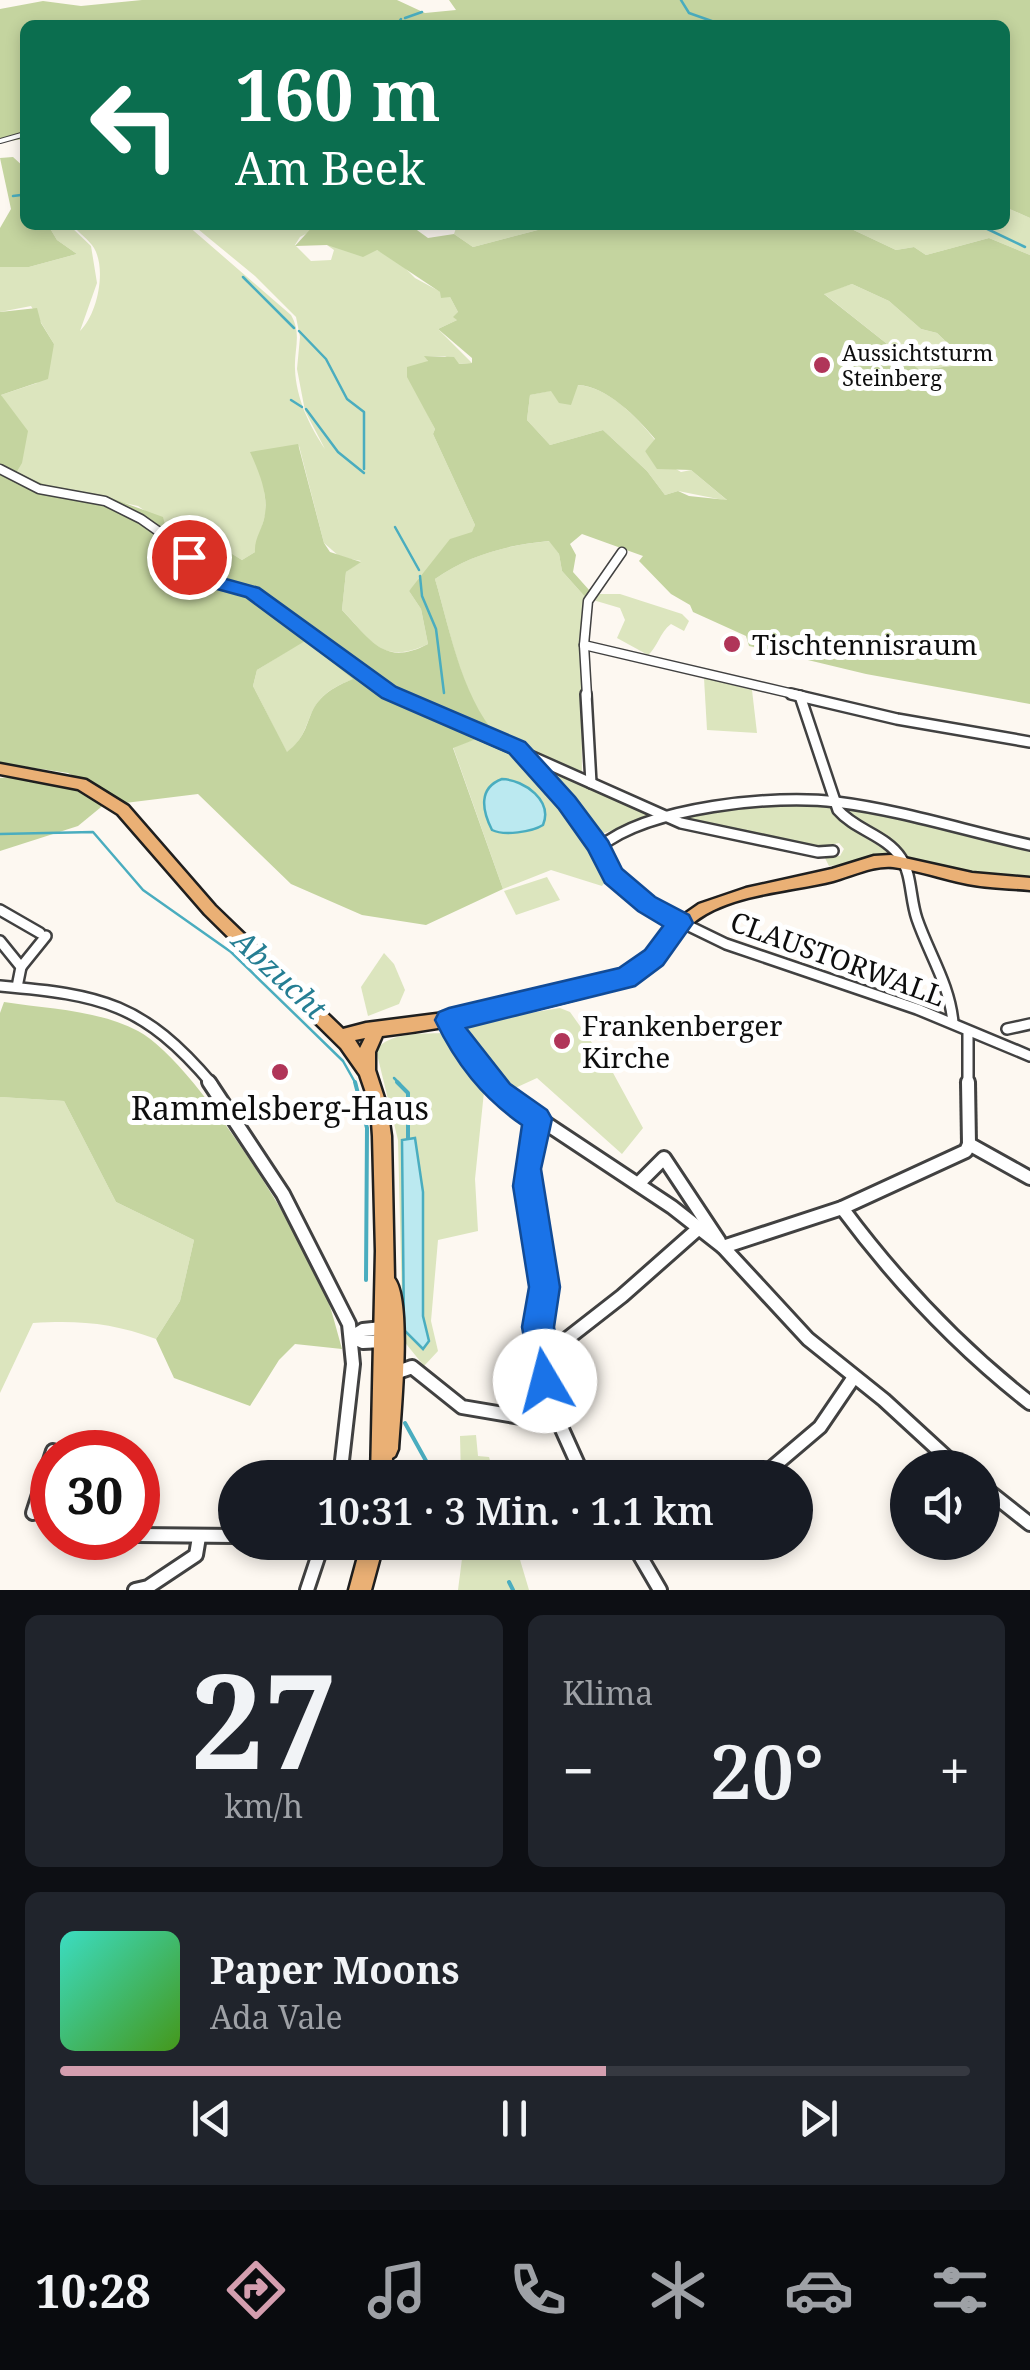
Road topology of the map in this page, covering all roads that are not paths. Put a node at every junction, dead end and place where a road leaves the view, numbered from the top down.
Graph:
1 (0, 469) edge
2 (622, 552) dead end
3 (584, 645) junction
4 (800, 696) junction
5 (1030, 742) edge
6 (517, 748) junction
7 (0, 769) edge
8 (592, 783) junction
9 (837, 802) junction
10 (672, 817) junction
11 (1030, 846) edge
12 (600, 848) junction
13 (833, 851) dead end
14 (904, 864) junction
15 (1030, 884) edge
16 (0, 910) edge
17 (680, 923) junction
18 (0, 941) edge
19 (21, 967) junction
20 (0, 986) edge
21 (16, 988) junction
22 (449, 1020) junction
23 (953, 1023) junction
24 (1030, 1024) edge
25 (1006, 1028) dead end
26 (381, 1032) junction
27 (968, 1034) junction
28 (343, 1040) junction
29 (1030, 1056) edge
30 (367, 1071) junction
31 (538, 1119) junction
32 (969, 1144) junction
33 (1030, 1178) edge
34 (638, 1184) junction
35 (842, 1208) junction
36 (699, 1228) junction
37 (723, 1247) junction
38 (389, 1334) junction
39 (352, 1337) junction
40 (540, 1360) junction
41 (402, 1371) junction
42 (854, 1377) junction
43 (1030, 1403) edge
44 (556, 1422) junction
45 (937, 1450) edge
46 (342, 1460) edge
47 (383, 1460) edge
48 (385, 1460) edge
49 (575, 1460) edge
50 (782, 1460) edge
51 (1000, 1500) edge
52 (1030, 1524) edge
53 (160, 1536) edge
54 (218, 1537) edge
55 (199, 1538) junction
56 (315, 1560) edge
57 (368, 1560) edge
58 (644, 1560) edge
59 (135, 1590) edge
60 (307, 1590) edge
61 (360, 1590) edge
62 (660, 1590) edge

1 - 6 street
2 - 3 street
3 - 4 street
3 - 8 street
4 - 5 street
4 - 9 street
6 - 8 street
6 - 12 street, CLAUSTORWALL
7 - 28 main road
8 - 10 street
9 - 10 street
9 - 11 street
9 - 14 street
10 - 12 street
10 - 13 street
12 - 17 street, CLAUSTORWALL
14 - 15 main road
14 - 17 main road
14 - 23 street
16 - 19 street
17 - 22 main road
17 - 23 street, CLAUSTORWALL
18 - 19 street
19 - 21 street
20 - 21 street
21 - 39 street
22 - 26 main road
22 - 31 street
23 - 27 street, CLAUSTORWALL
24 - 25 street
26 - 28 main road
26 - 30 main road
27 - 29 street, CLAUSTORWALL
27 - 32 street
28 - 30 main road
30 - 38 main road
31 - 34 street
31 - 40 street
32 - 33 street
32 - 35 street
34 - 36 street
34 - 37 street
35 - 37 street
35 - 43 street
36 - 37 street
36 - 40 street
37 - 42 street
38 - 39 street
38 - 41 main road
38 - 47 main road
39 - 46 street
40 - 44 street
41 - 44 street
41 - 48 main road
42 - 45 street
42 - 50 street
44 - 49 street
51 - 52 street
53 - 55 street
54 - 55 street
55 - 59 street
56 - 60 street
57 - 61 main road
58 - 62 street

